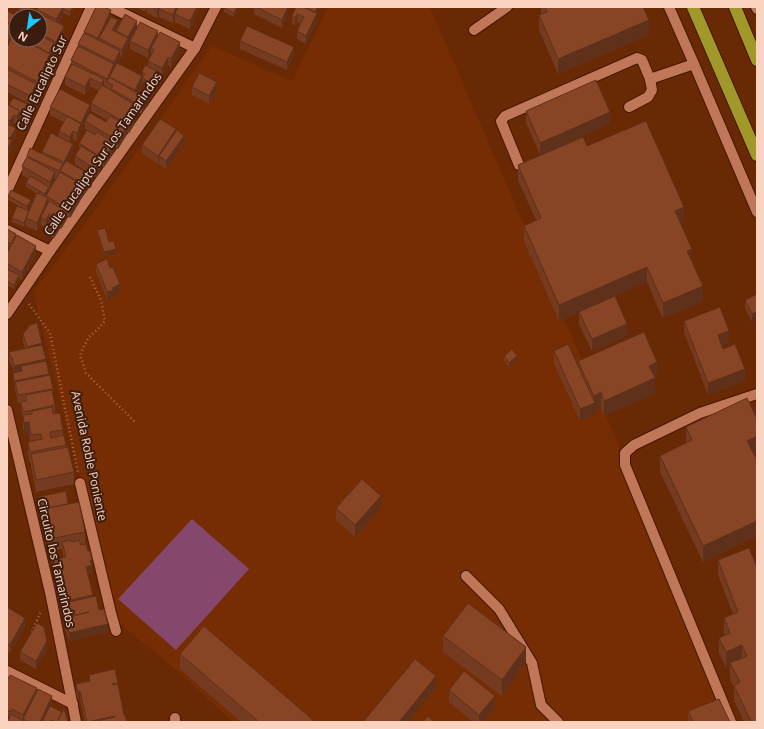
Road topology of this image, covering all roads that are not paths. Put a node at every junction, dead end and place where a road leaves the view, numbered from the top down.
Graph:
1 (91, 7) edge
2 (110, 7) edge
3 (216, 7) edge
4 (507, 7) edge
5 (669, 7) edge
6 (693, 7) edge
7 (735, 7) edge
8 (474, 30) dead end
9 (195, 48) junction
10 (757, 60) edge
11 (694, 64) junction
12 (650, 79) junction
13 (629, 107) dead end
14 (757, 155) edge
15 (519, 165) edge
16 (7, 191) edge
17 (757, 212) edge
18 (7, 230) edge
19 (50, 251) junction
20 (7, 314) edge
21 (757, 394) edge
22 (7, 410) edge
23 (80, 483) road end
24 (466, 576) dead end
25 (116, 631) dead end
26 (7, 671) edge
27 (73, 704) junction
28 (76, 722) edge
29 (558, 722) edge
30 (731, 722) edge

1 - 16 street, Calle Eucalipto Sur
2 - 9 street
3 - 9 street, Calle Eucalipto Sur Los Tamarindos
4 - 8 street
5 - 11 street
6 - 14 highway
7 - 10 highway
9 - 19 street, Calle Eucalipto Sur Los Tamarindos
11 - 12 street
11 - 17 street
12 - 13 street
12 - 15 street
18 - 19 street
19 - 20 street, Calle Eucalipto Sur Los Tamarindos
21 - 30 street
22 - 27 street, Circuito los Tamarindos
23 - 25 street, Avenida Roble Poniente
24 - 29 street
26 - 27 street
27 - 28 street, Circuito los Tamarindos

